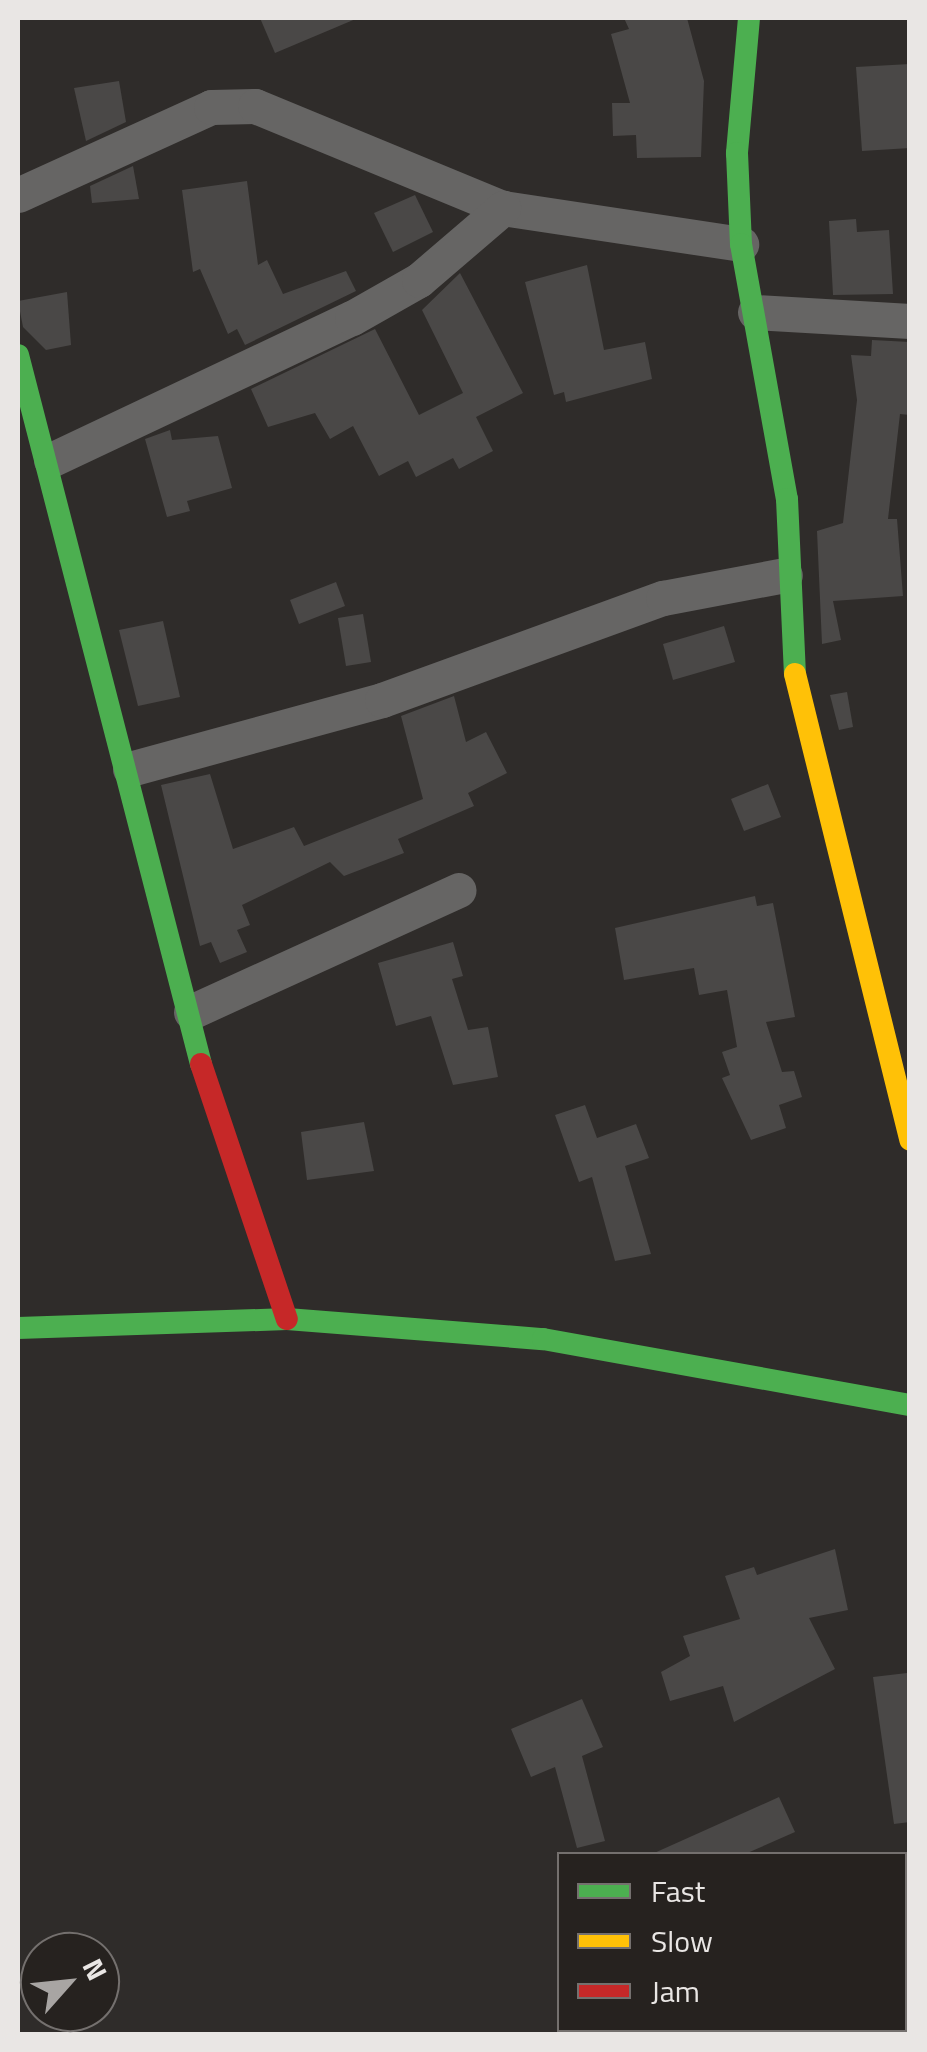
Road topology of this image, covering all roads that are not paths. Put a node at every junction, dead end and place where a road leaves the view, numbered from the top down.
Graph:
1 (749, 18) edge
2 (18, 195) edge
3 (502, 208) junction
4 (741, 244) junction
5 (755, 312) junction
6 (910, 320) edge
7 (18, 354) edge
8 (50, 460) junction
9 (785, 575) junction
10 (130, 769) junction
11 (459, 890) dead end
12 (191, 1012) junction
13 (910, 1140) edge
14 (287, 1319) junction
15 (18, 1328) edge
16 (910, 1405) edge

1 - 4 street
2 - 3 street
3 - 4 street
3 - 8 street
4 - 5 street
5 - 6 street
5 - 9 street
7 - 8 street
8 - 10 street
9 - 10 street
9 - 13 street
10 - 12 street
11 - 12 street
12 - 14 street
14 - 15 street
14 - 16 street

